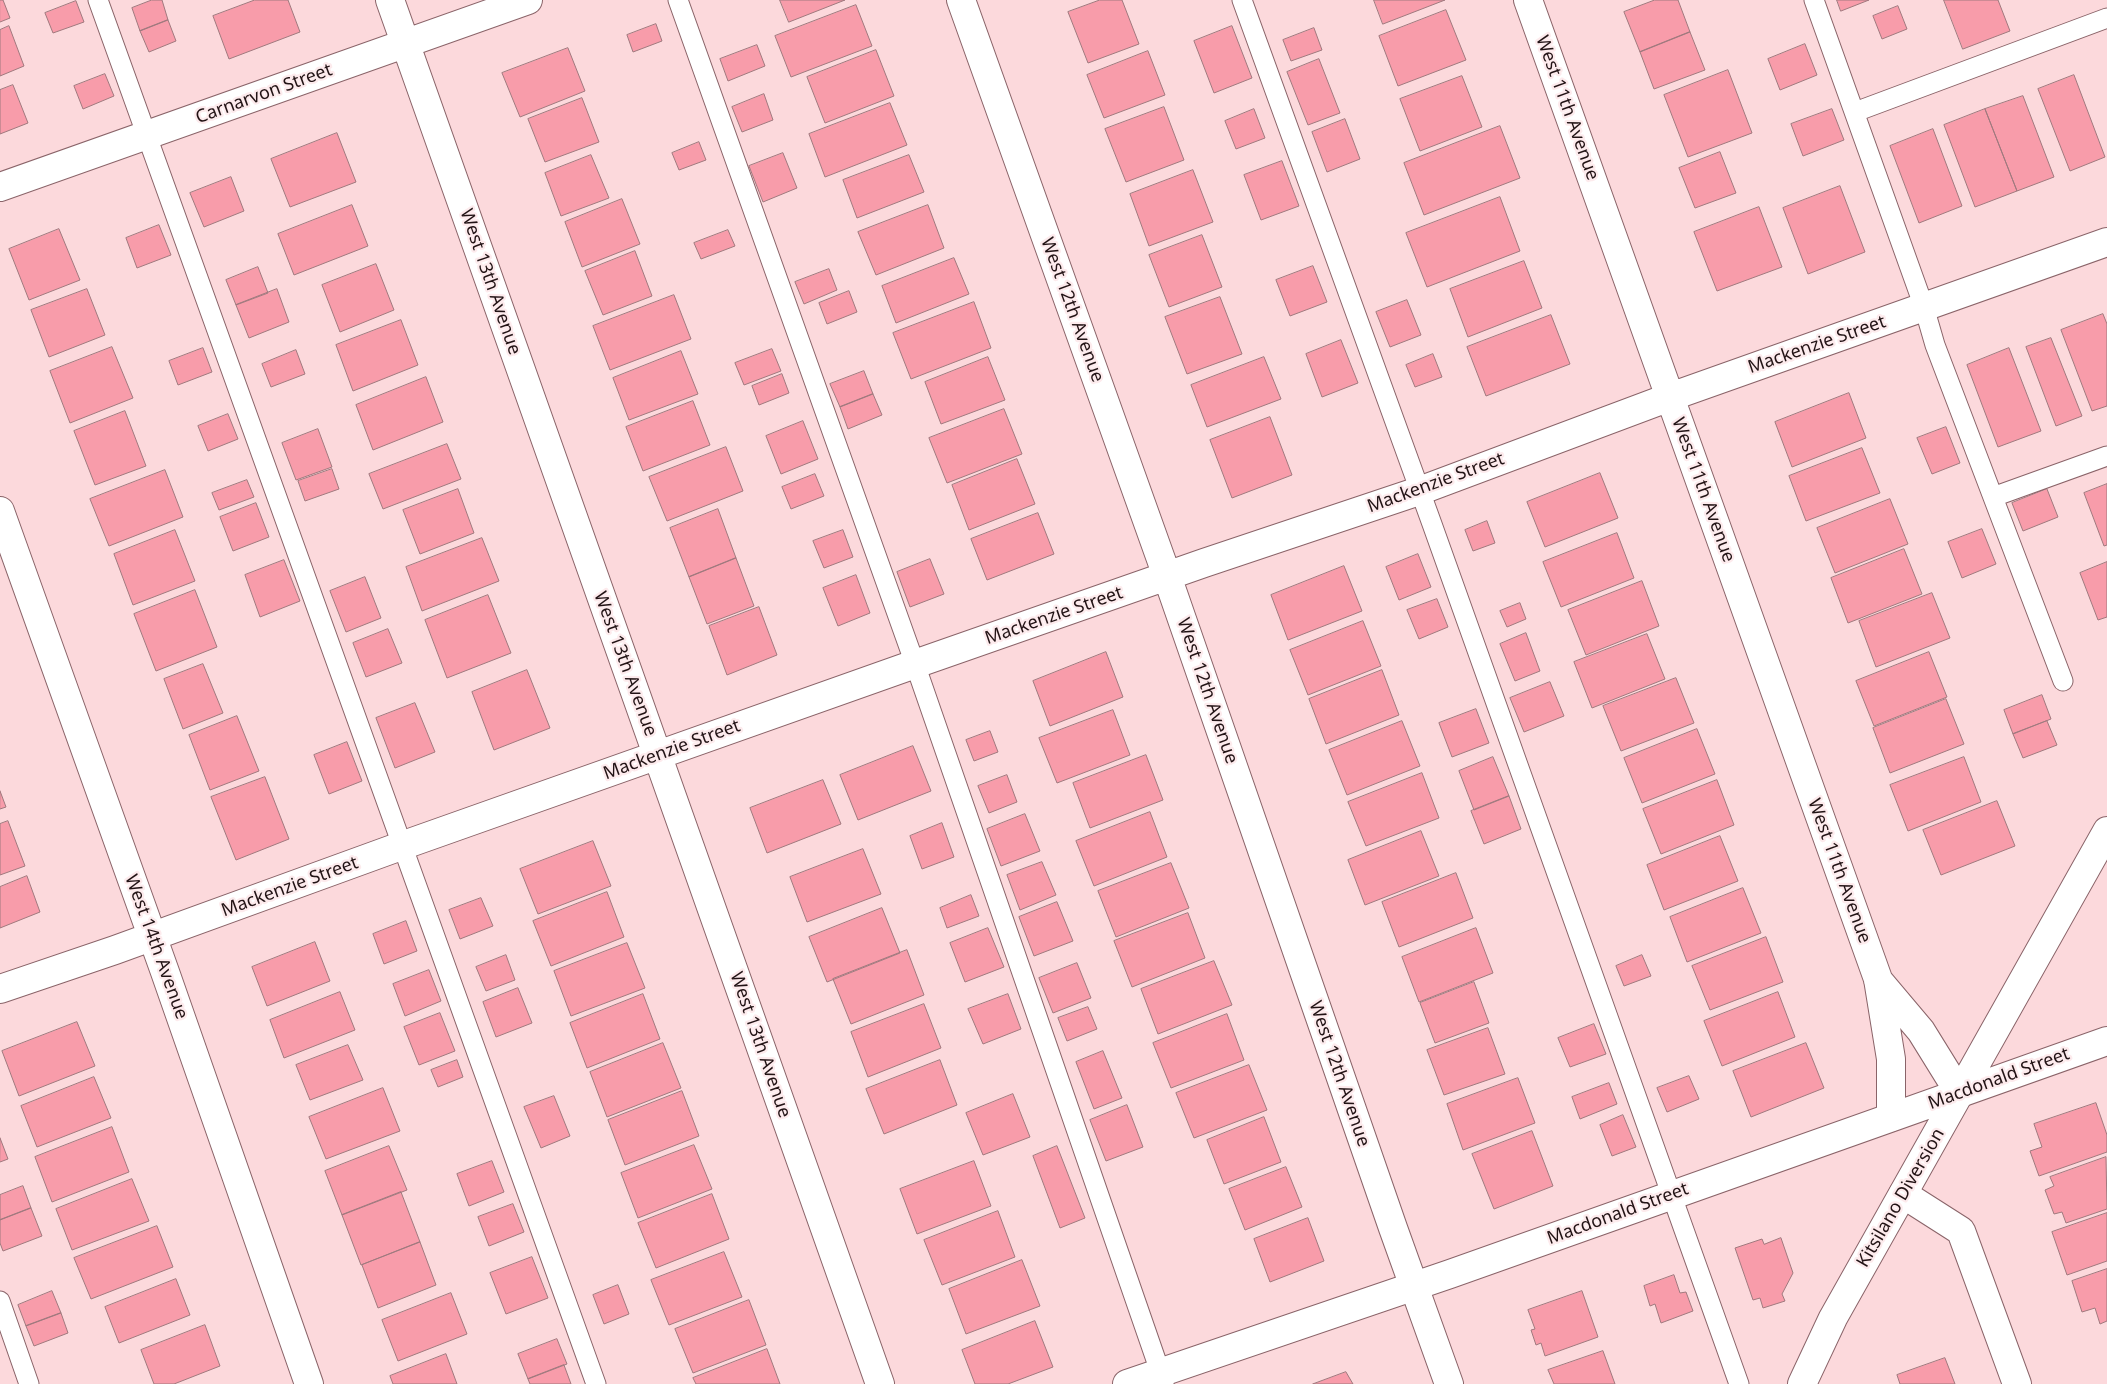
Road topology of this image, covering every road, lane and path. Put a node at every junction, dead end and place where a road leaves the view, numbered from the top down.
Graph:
1 (98, 0) edge
2 (390, 0) edge
3 (528, 0) edge
4 (678, 0) edge
5 (960, 0) edge
6 (1242, 0) edge
7 (1528, 0) edge
8 (1814, 0) edge
9 (2107, 18) edge
10 (405, 44) junction
11 (1855, 112) junction
12 (146, 136) junction
13 (0, 187) edge
14 (2107, 242) edge
15 (1924, 307) junction
16 (1670, 397) junction
17 (2107, 456) edge
18 (1419, 491) junction
19 (1993, 497) junction
20 (0, 512) edge
21 (1167, 576) junction
22 (915, 664) junction
23 (2063, 681) dead end
24 (658, 755) junction
25 (2107, 831) edge
26 (401, 846) junction
27 (152, 937) junction
28 (1878, 980) junction
29 (0, 989) edge
30 (2107, 1041) edge
31 (1960, 1094) junction
32 (1891, 1117) junction
33 (1903, 1194) junction
34 (1671, 1195) junction
35 (1414, 1287) junction
36 (0, 1301) edge
37 (1162, 1378) edge
38 (29, 1384) edge
39 (308, 1384) edge
40 (596, 1384) edge
41 (880, 1384) edge
42 (1127, 1384) edge
43 (1449, 1384) edge
44 (1738, 1384) edge
45 (1802, 1384) edge
46 (2017, 1384) edge

1 - 12 lane
2 - 10 street, West 13th Avenue
3 - 10 street, Carnarvon Street
4 - 22 lane
5 - 21 street, West 12th Avenue
6 - 18 lane
7 - 16 street, West 11th Avenue
8 - 11 lane
9 - 11 lane
10 - 12 street, Carnarvon Street
10 - 24 street, West 13th Avenue
11 - 15 lane
12 - 13 street, Carnarvon Street
12 - 26 lane
14 - 15 street, Mackenzie Street
15 - 16 street, Mackenzie Street
15 - 19 lane
16 - 18 street, Mackenzie Street
16 - 28 street, West 11th Avenue
17 - 19 lane
18 - 21 street, Mackenzie Street
18 - 34 lane
19 - 23 lane
20 - 27 street, West 14th Avenue
21 - 22 street, Mackenzie Street
21 - 35 street, West 12th Avenue
22 - 24 street, Mackenzie Street
22 - 37 lane
24 - 26 street, Mackenzie Street
24 - 41 street, West 13th Avenue
25 - 31 street, Kitsilano Diversion
26 - 27 street, Mackenzie Street
26 - 40 lane
27 - 29 street, Mackenzie Street
27 - 39 street, West 14th Avenue
28 - 31 street, West 11th Avenue
28 - 32 street, West 11th Avenue
30 - 31 street, Macdonald Street
31 - 32 street, Macdonald Street
31 - 33 street, Kitsilano Diversion
32 - 34 street, Macdonald Street
33 - 45 street, Kitsilano Diversion
33 - 46 street
34 - 35 street, Macdonald Street
34 - 44 lane
35 - 37 street, Macdonald Street
35 - 43 street, West 12th Avenue
36 - 38 lane
37 - 42 street, Macdonald Street

